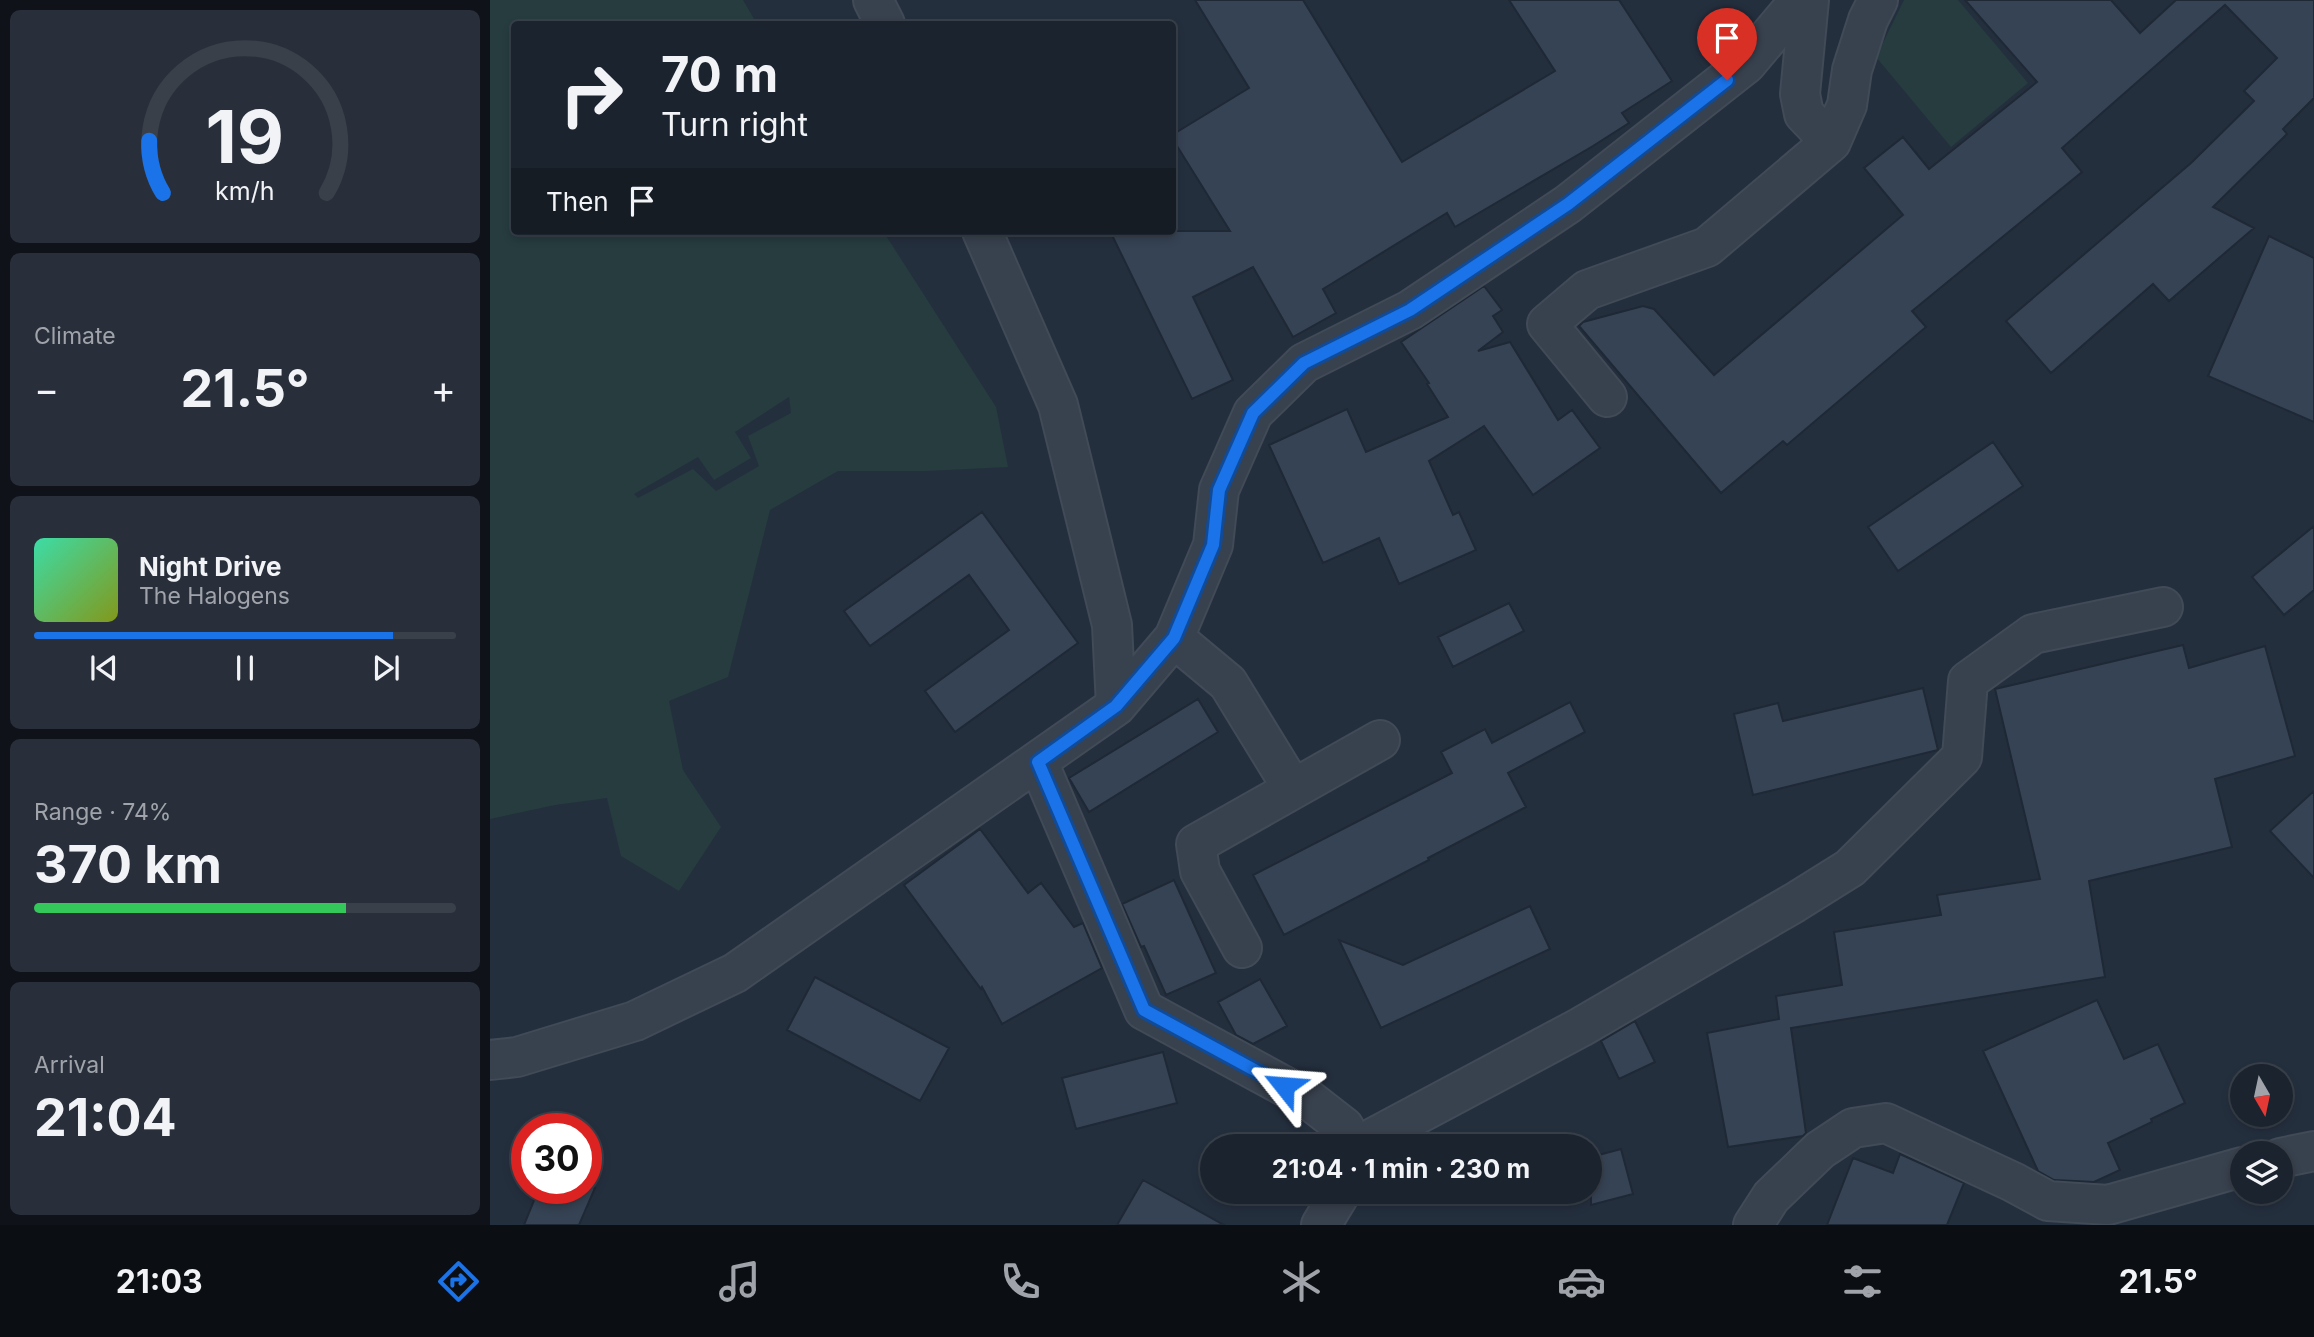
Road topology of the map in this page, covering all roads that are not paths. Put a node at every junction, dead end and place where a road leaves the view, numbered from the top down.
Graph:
1 (873, 0) edge
2 (1800, 0) edge
3 (1809, 0) edge
4 (1878, 0) edge
5 (884, 21) edge
6 (1831, 142) junction
7 (984, 235) edge
8 (1607, 397) dead end
9 (2163, 607) dead end
10 (1174, 638) junction
11 (1116, 706) junction
12 (1380, 740) dead end
13 (1038, 762) junction
14 (1293, 789) junction
15 (1242, 948) dead end
16 (490, 1060) edge
17 (1347, 1134) edge
18 (1380, 1134) edge
19 (2314, 1151) edge
20 (2293, 1155) edge
21 (2230, 1170) edge
22 (1334, 1204) edge
23 (1321, 1225) edge
24 (1752, 1225) edge

1 - 5 street
2 - 10 street
3 - 6 street
4 - 6 street
6 - 8 street
7 - 11 street
9 - 18 street
10 - 11 street
10 - 14 street
11 - 13 street
12 - 14 street
13 - 16 street
13 - 17 street
14 - 15 street
19 - 20 street
21 - 24 street
22 - 23 street

